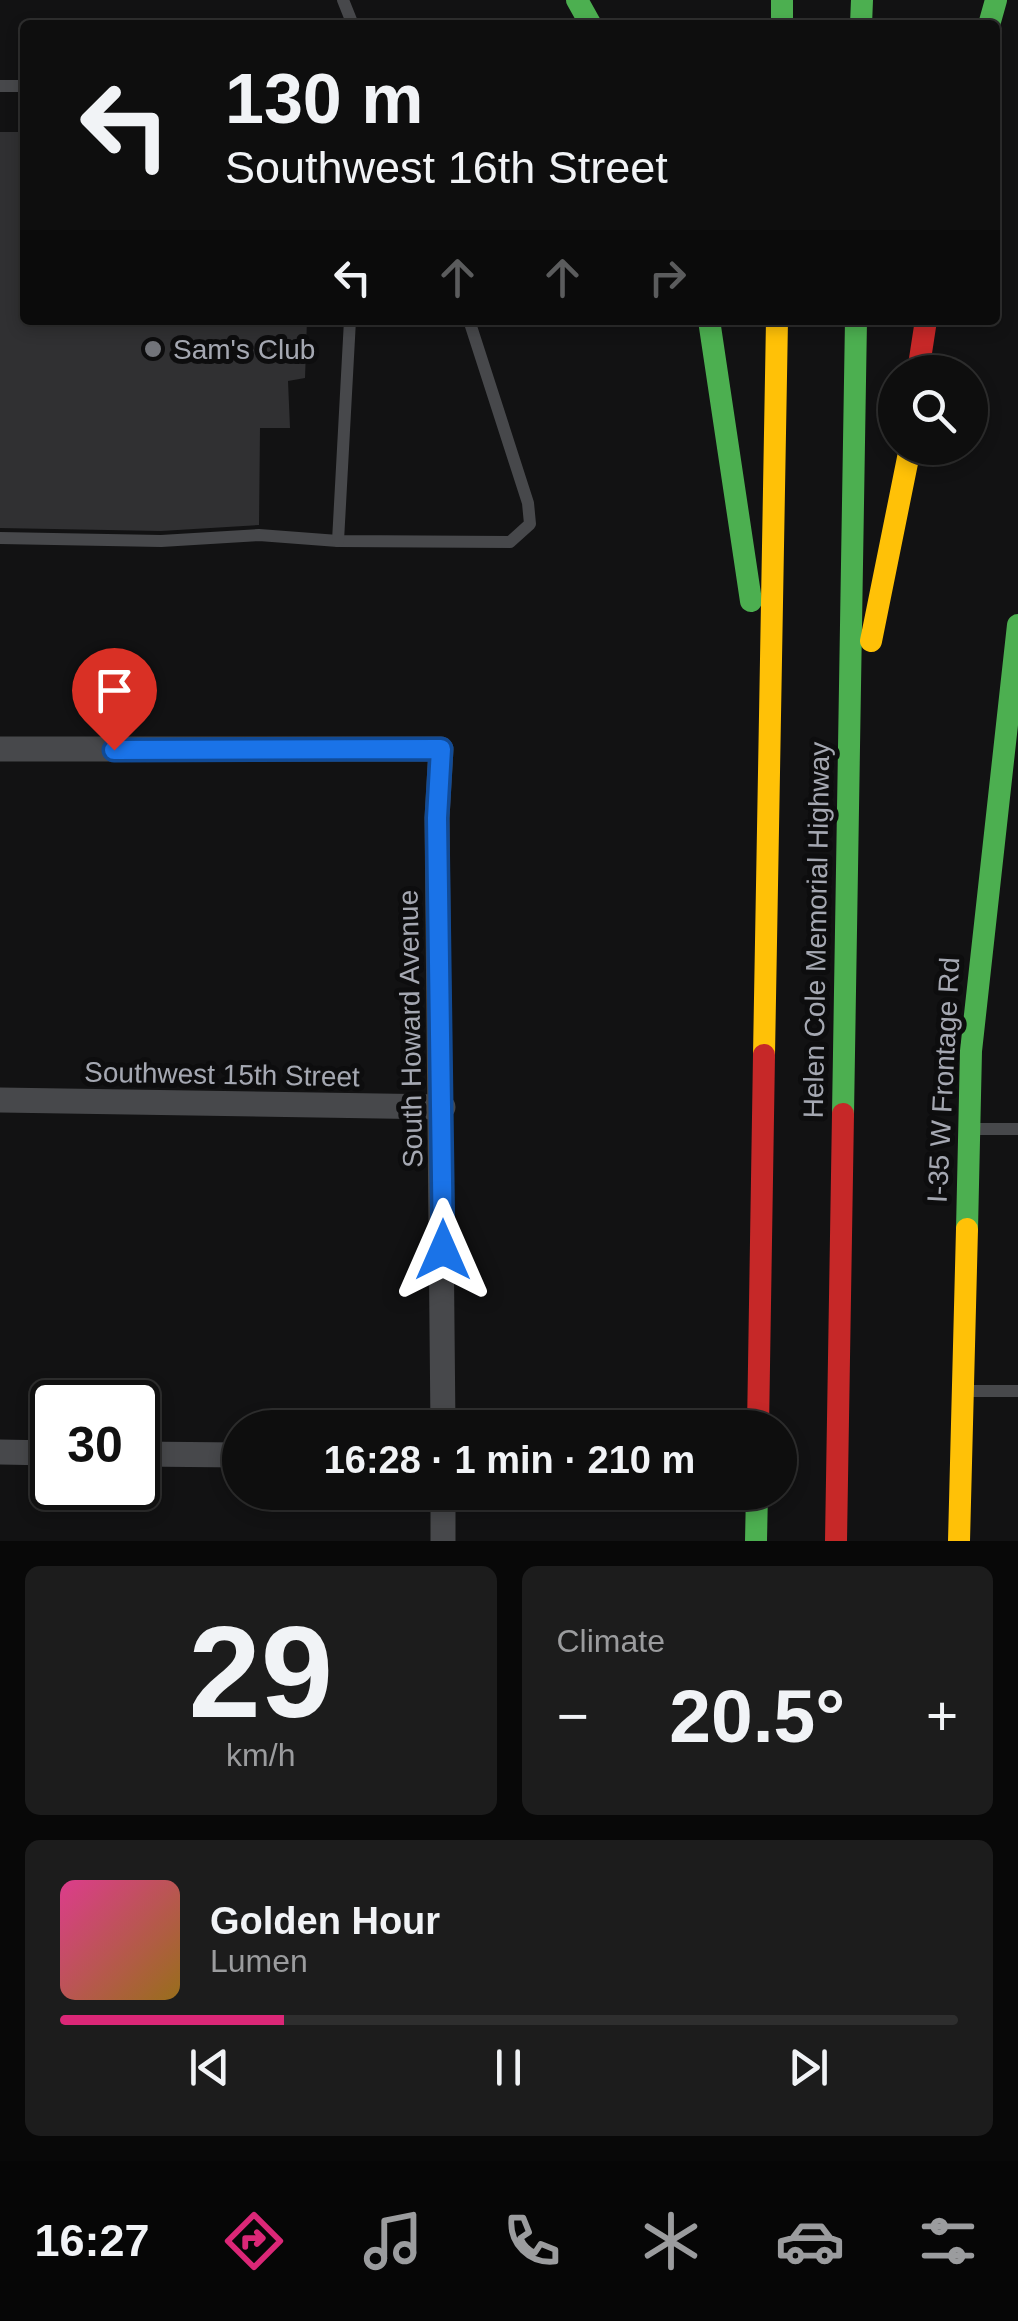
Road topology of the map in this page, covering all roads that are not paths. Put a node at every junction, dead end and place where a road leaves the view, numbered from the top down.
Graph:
1 (350, 325) edge
2 (471, 325) edge
3 (710, 325) edge
4 (777, 325) edge
5 (856, 325) edge
6 (925, 325) edge
7 (921, 355) edge
8 (907, 465) edge
9 (0, 538) edge
10 (338, 541) junction
11 (1018, 625) edge
12 (770, 726) junction
13 (1012, 732) edge
14 (0, 749) edge
15 (849, 751) junction
16 (0, 1100) edge
17 (442, 1107) junction
18 (967, 1128) junction
19 (1018, 1130) edge
20 (962, 1391) junction
21 (1018, 1392) edge
22 (443, 1410) edge
23 (758, 1410) edge
24 (0, 1452) edge
25 (30, 1452) edge
26 (160, 1454) edge
27 (222, 1455) edge
28 (443, 1510) edge
29 (757, 1510) edge
30 (443, 1541) edge
31 (756, 1541) edge
32 (836, 1541) edge
33 (959, 1541) edge

1 - 10 lane
2 - 10 lane
3 - 12 main road
4 - 12 main road, Helen Cole Memorial Highway
5 - 15 main road, Helen Cole Memorial Highway
6 - 7 main road
8 - 15 main road
9 - 10 lane
11 - 13 main road, I-35 W Frontage Rd
12 - 23 main road, Helen Cole Memorial Highway
13 - 18 main road, I-35 W Frontage Rd
14 - 17 street, South Howard Avenue
15 - 32 main road, Helen Cole Memorial Highway
16 - 17 street, Southwest 15th Street
17 - 22 street, South Howard Avenue
18 - 19 lane
18 - 20 main road, I-35 W Frontage Rd
20 - 21 lane
20 - 33 main road, I-35 W Frontage Rd
24 - 25 street
26 - 27 street
28 - 30 street
29 - 31 main road

